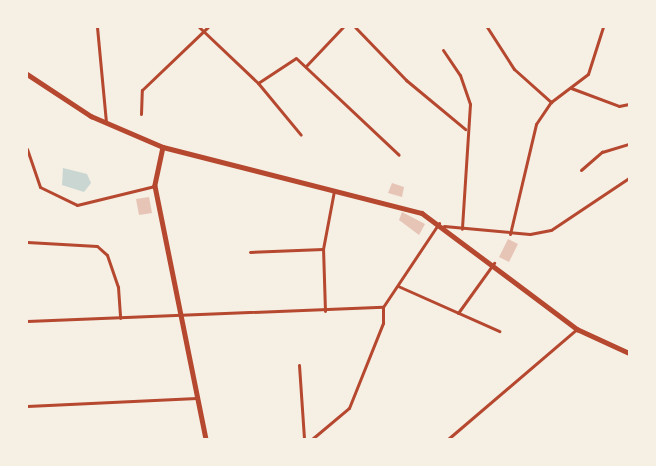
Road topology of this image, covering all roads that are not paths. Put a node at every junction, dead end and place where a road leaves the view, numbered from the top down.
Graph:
1 (97, 27) edge
2 (199, 27) edge
3 (208, 27) edge
4 (343, 27) edge
5 (355, 27) edge
6 (487, 27) edge
7 (603, 27) edge
8 (203, 31) junction
9 (443, 50) dead end
10 (306, 66) junction
11 (27, 74) edge
12 (258, 83) junction
13 (571, 88) junction
14 (551, 102) junction
15 (629, 104) edge
16 (141, 114) dead end
17 (106, 122) junction
18 (465, 129) junction
19 (301, 135) dead end
20 (629, 144) edge
21 (162, 147) junction
22 (27, 149) edge
23 (399, 155) dead end
24 (581, 170) dead end
25 (629, 178) edge
26 (155, 186) junction
27 (335, 188) junction
28 (442, 225) junction
29 (462, 230) junction
30 (510, 234) junction
31 (27, 242) edge
32 (323, 249) junction
33 (250, 252) dead end
34 (494, 263) junction
35 (398, 286) junction
36 (383, 307) junction
37 (325, 311) junction
38 (457, 313) junction
39 (182, 315) junction
40 (120, 318) junction
41 (27, 321) edge
42 (577, 329) junction
43 (499, 332) dead end
44 (629, 353) edge
45 (299, 365) dead end
46 (199, 398) junction
47 (27, 406) edge
48 (206, 439) edge
49 (304, 439) edge
50 (312, 439) edge
51 (448, 439) edge

1 - 17 street
2 - 8 street
3 - 8 street
4 - 10 street
5 - 18 street
6 - 14 street
7 - 13 street
8 - 12 street
8 - 16 street
9 - 18 street
10 - 12 street
10 - 23 street
11 - 17 main road
12 - 19 street
13 - 14 street
13 - 15 street
14 - 30 street
17 - 21 main road
18 - 29 street
20 - 24 street
21 - 26 main road
21 - 27 main road
22 - 26 street
25 - 30 street
26 - 39 main road
27 - 28 main road
27 - 32 street
28 - 29 street
28 - 34 main road
28 - 35 street
29 - 30 street
31 - 40 street
32 - 33 street
32 - 37 street
34 - 38 street
34 - 42 main road
35 - 36 street
35 - 38 street
36 - 37 street
36 - 50 street
37 - 39 street
38 - 43 street
39 - 40 street
39 - 46 main road
40 - 41 street
42 - 44 main road
42 - 51 street
45 - 49 street
46 - 47 street
46 - 48 main road

